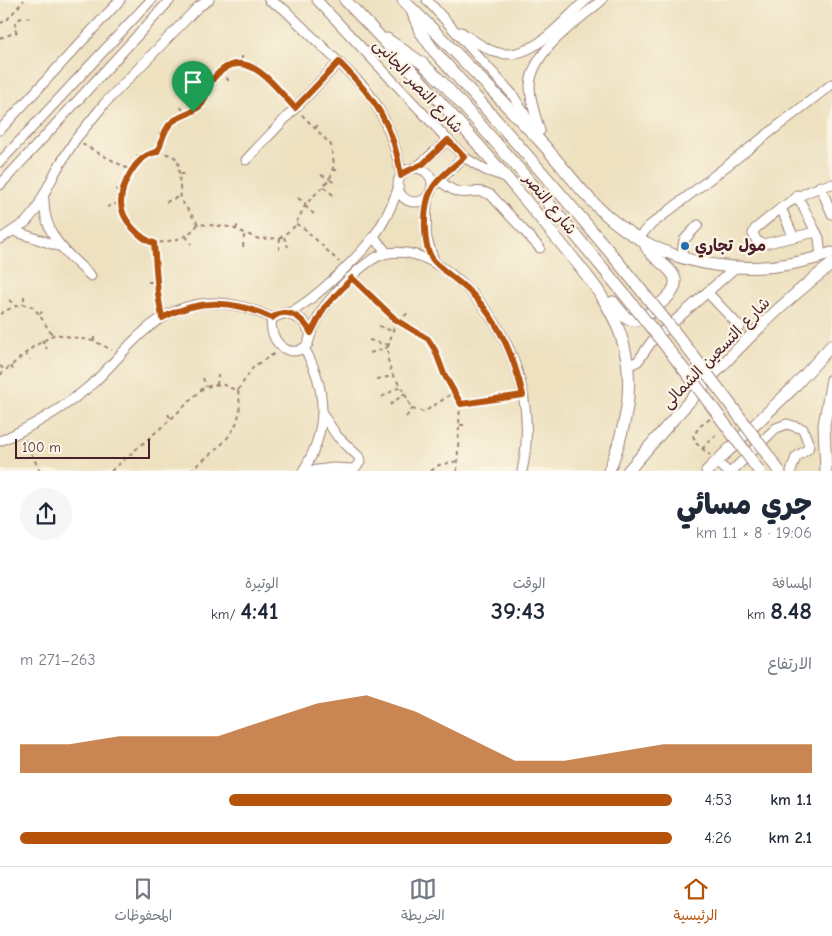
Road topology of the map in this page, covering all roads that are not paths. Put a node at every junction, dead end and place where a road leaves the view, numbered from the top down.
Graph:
1 (120, 0) edge
2 (151, 0) edge
3 (170, 0) edge
4 (209, 0) edge
5 (269, 0) edge
6 (317, 0) edge
7 (345, 0) edge
8 (426, 0) edge
9 (586, 0) edge
10 (602, 0) edge
11 (407, 4) edge
12 (450, 25) junction
13 (377, 33) junction
14 (339, 62) junction
15 (832, 84) edge
16 (1, 127) edge
17 (448, 140) junction
18 (542, 144) junction
19 (464, 157) junction
20 (246, 160) dead end
21 (0, 162) edge
22 (416, 168) junction
23 (401, 176) junction
24 (508, 178) junction
25 (440, 180) junction
26 (832, 184) edge
27 (0, 185) edge
28 (820, 186) junction
29 (432, 188) junction
30 (398, 189) junction
31 (797, 195) junction
32 (44, 197) junction
33 (427, 197) junction
34 (780, 208) junction
35 (832, 214) edge
36 (698, 225) dead end
37 (14, 231) junction
38 (816, 232) junction
39 (374, 237) junction
40 (794, 238) junction
41 (0, 239) edge
42 (642, 241) junction
43 (59, 246) junction
44 (540, 248) dead end
45 (387, 252) junction
46 (827, 255) edge
47 (680, 258) junction
48 (434, 261) junction
49 (832, 264) edge
50 (736, 267) junction
51 (91, 276) dead end
52 (592, 283) junction
53 (707, 292) junction
54 (289, 314) junction
55 (272, 318) junction
56 (740, 326) dead end
57 (311, 333) junction
58 (832, 345) edge
59 (304, 348) junction
60 (628, 366) junction
61 (832, 379) edge
62 (323, 415) junction
63 (0, 441) edge
64 (717, 462) junction
65 (791, 470) edge
66 (303, 471) edge
67 (310, 471) edge
68 (522, 471) edge
69 (610, 471) edge
70 (628, 471) edge
71 (707, 471) edge
72 (727, 471) edge
73 (732, 471) edge
74 (760, 471) edge
75 (779, 471) edge
76 (826, 471) edge

1 - 16 street
2 - 21 street
3 - 27 street
4 - 32 street
5 - 14 street
6 - 17 street, شارع النصر الجانبى
7 - 13 main road, شارع النصر
8 - 12 street
9 - 12 street
10 - 18 street
11 - 18 main road, شارع النصر
11 - 75 main road, bridge
12 - 18 street
13 - 24 main road, شارع النصر
13 - 74 main road, bridge
14 - 20 street
14 - 23 street
15 - 42 street
17 - 19 street, شارع النصر الجانبى
17 - 22 street
18 - 42 main road, شارع النصر
19 - 24 street, شارع النصر الجانبى
19 - 25 street
22 - 23 street
22 - 29 street
23 - 30 street
24 - 52 main road, شارع النصر
25 - 29 street
25 - 44 street
26 - 28 street
28 - 31 street
28 - 35 street
29 - 33 street
30 - 33 street
30 - 39 street
31 - 34 street
31 - 38 street
32 - 37 street
32 - 43 street
33 - 48 street
34 - 40 street
34 - 40 street
36 - 47 street
37 - 41 street
37 - 43 street
38 - 40 street
38 - 46 street
39 - 45 street
39 - 54 street
42 - 47 main road, شارع النصر
42 - 52 main road
43 - 51 street
45 - 48 street
45 - 57 street
46 - 50 main road, شارع النصر
47 - 50 main road, شارع النصر
48 - 68 street
49 - 70 main road, شارع التسعين الشمالى
50 - 53 street
52 - 60 main road, شارع النصر
53 - 56 street
53 - 60 street
54 - 55 street
54 - 57 street
55 - 59 street
55 - 63 street
57 - 59 street
58 - 64 main road
59 - 62 street
60 - 69 main road, شارع النصر
61 - 76 main road
62 - 66 street
62 - 67 street
64 - 71 main road
64 - 72 street
65 - 73 street

